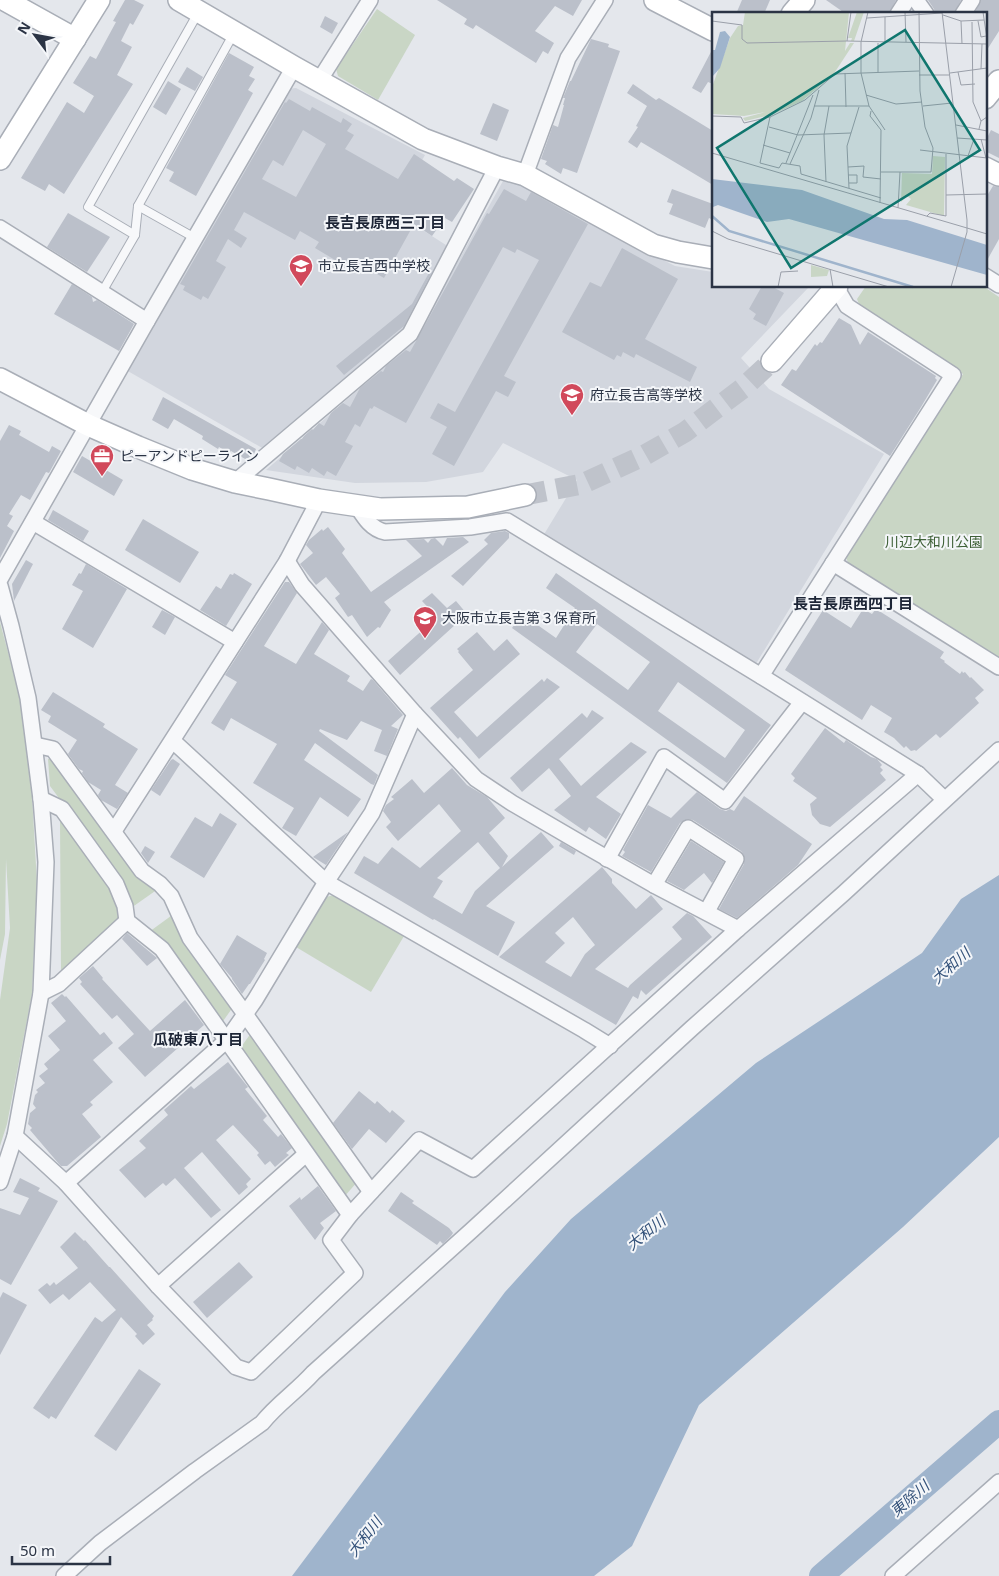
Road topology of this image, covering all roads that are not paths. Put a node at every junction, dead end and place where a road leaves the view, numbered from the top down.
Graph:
1 (5, 0) edge
2 (99, 0) edge
3 (179, 0) edge
4 (370, 0) edge
5 (604, 0) edge
6 (655, 0) edge
7 (804, 0) edge
8 (907, 0) edge
9 (916, 0) edge
10 (972, 0) edge
11 (199, 12) junction
12 (794, 12) edge
13 (899, 12) edge
14 (925, 12) edge
15 (964, 12) edge
16 (712, 29) edge
17 (234, 32) junction
18 (75, 38) junction
19 (294, 67) junction
20 (320, 81) junction
21 (0, 159) edge
22 (496, 167) junction
23 (986, 168) edge
24 (525, 175) junction
25 (999, 175) edge
26 (138, 206) junction
27 (0, 228) edge
28 (135, 234) junction
29 (195, 238) junction
30 (712, 258) edge
31 (986, 277) edge
32 (999, 285) edge
33 (835, 288) edge
34 (837, 288) edge
35 (102, 292) junction
36 (146, 321) junction
37 (772, 361) tunnel mouth
38 (0, 379) edge
39 (88, 425) junction
40 (235, 482) junction
41 (525, 495) tunnel mouth
42 (319, 500) junction
43 (357, 506) junction
44 (33, 522) junction
45 (286, 561) junction
46 (833, 563) junction
47 (0, 579) edge
48 (0, 586) edge
49 (235, 642) junction
50 (999, 667) edge
51 (761, 676) junction
52 (802, 702) junction
53 (415, 714) junction
54 (173, 741) junction
55 (34, 745) junction
56 (999, 750) edge
57 (918, 774) junction
58 (41, 799) junction
59 (944, 799) junction
60 (114, 831) junction
61 (607, 858) junction
62 (326, 882) junction
63 (654, 885) junction
64 (707, 912) junction
65 (127, 921) junction
66 (738, 929) junction
67 (40, 993) junction
68 (245, 1014) junction
69 (227, 1040) junction
70 (610, 1046) junction
71 (15, 1136) junction
72 (306, 1154) junction
73 (0, 1182) edge
74 (66, 1184) junction
75 (371, 1192) junction
76 (350, 1215) junction
77 (158, 1286) junction
78 (999, 1482) edge
79 (64, 1576) edge
80 (893, 1576) edge

1 - 18 street
2 - 18 street
3 - 11 street
4 - 20 street
5 - 24 street
6 - 16 street
7 - 12 street
8 - 13 street
9 - 14 street
10 - 15 street
11 - 17 street
11 - 28 lane
17 - 19 street
17 - 26 lane
18 - 21 street
19 - 20 street
19 - 29 street
20 - 22 street
22 - 24 street
22 - 40 street
23 - 25 street
24 - 30 street
26 - 28 lane
26 - 29 lane
27 - 35 street
28 - 35 lane
29 - 36 street
31 - 32 street
33 - 37 street
34 - 46 street
35 - 36 street
36 - 39 street
38 - 39 street
39 - 40 street
39 - 44 street
40 - 42 street
41 - 43 street
42 - 43 street
42 - 45 street
43 - 51 street
44 - 47 street
44 - 49 street
45 - 49 street
45 - 53 street
46 - 50 street
46 - 51 street
48 - 55 street
49 - 54 street
51 - 52 street
52 - 57 street
52 - 61 street
53 - 61 street
53 - 62 street
54 - 60 street
54 - 62 street
55 - 58 street
55 - 60 street
56 - 59 street
57 - 59 street
57 - 66 street
58 - 65 street
58 - 67 street
59 - 79 street
60 - 68 street
61 - 63 street
62 - 68 street
62 - 70 street
63 - 64 street
63 - 64 street
64 - 66 street
65 - 67 street
65 - 69 street
66 - 70 street
67 - 71 street
68 - 69 street
68 - 75 street
69 - 72 street
69 - 74 street
70 - 75 street
71 - 73 street
71 - 74 street
72 - 76 street
72 - 77 street
74 - 77 street
75 - 76 street
76 - 77 street
78 - 80 street

